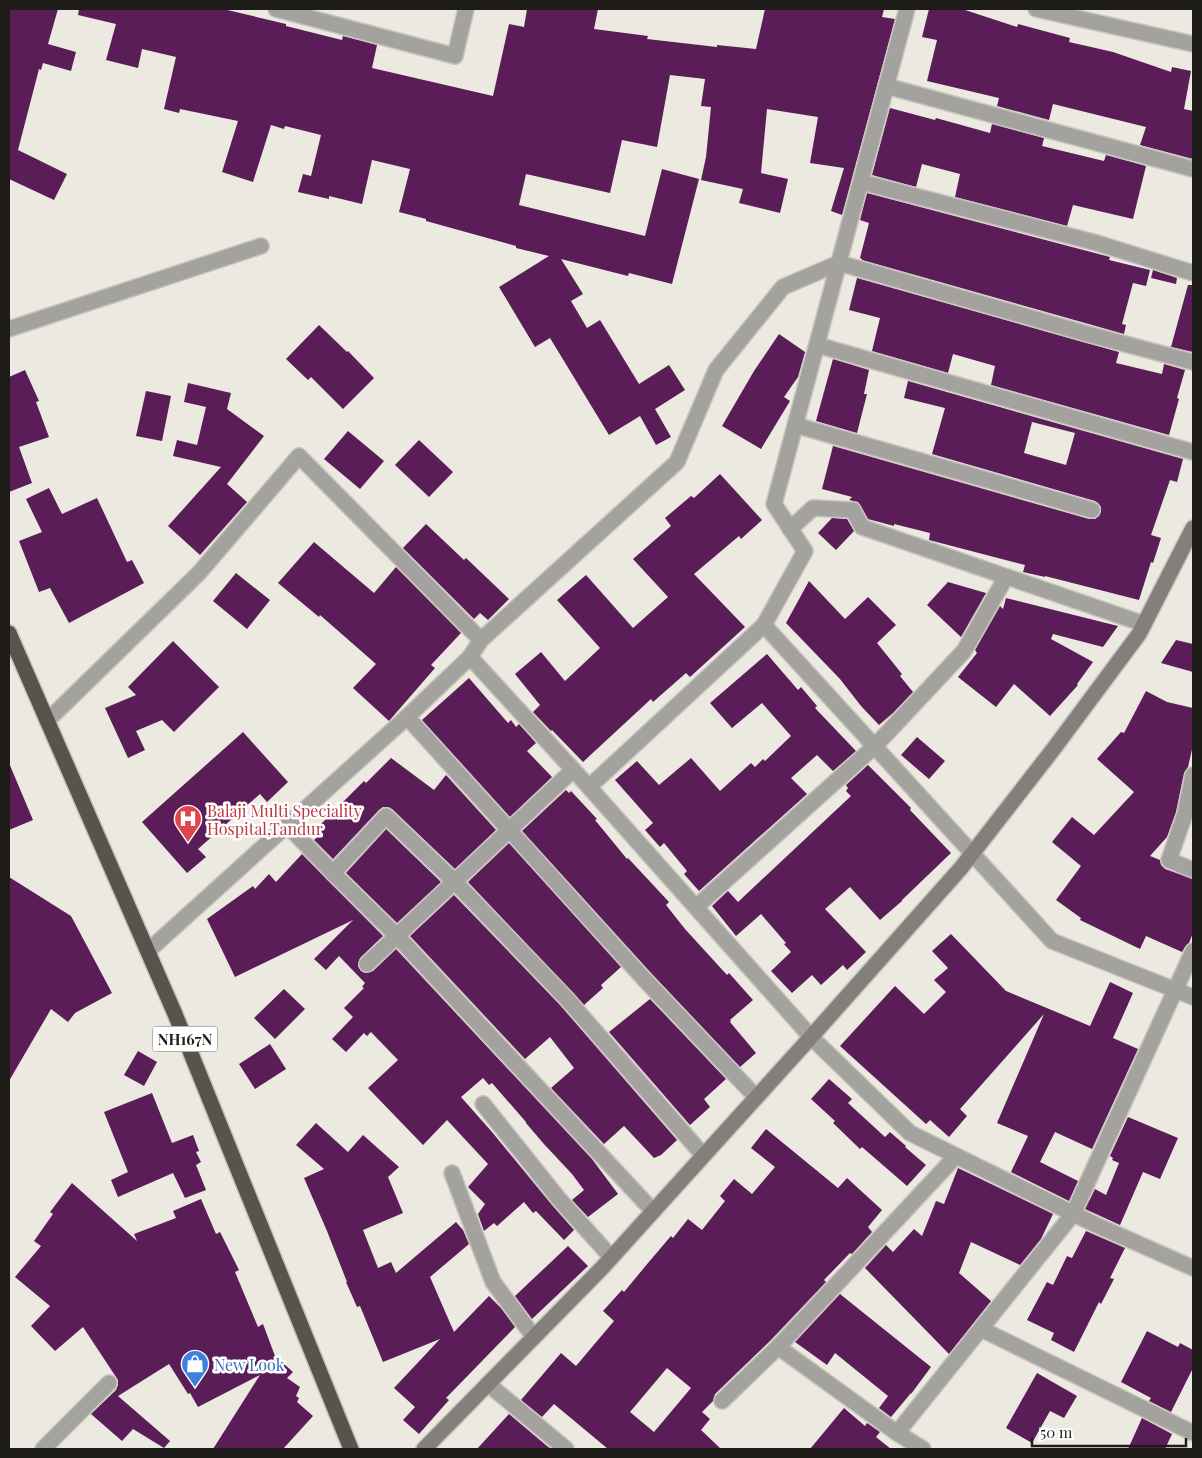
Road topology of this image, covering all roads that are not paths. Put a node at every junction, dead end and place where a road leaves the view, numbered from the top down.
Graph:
1 (276, 9) edge
2 (466, 9) edge
3 (907, 9) edge
4 (1045, 10) edge
5 (1193, 44) edge
6 (886, 86) junction
7 (1193, 169) edge
8 (861, 182) junction
9 (261, 246) dead end
10 (839, 263) junction
11 (1193, 273) edge
12 (9, 329) edge
13 (817, 345) junction
14 (1193, 362) edge
15 (796, 425) junction
16 (1193, 452) edge
17 (1092, 510) dead end
18 (1193, 528) edge
19 (790, 529) junction
20 (1006, 577) junction
21 (1144, 624) junction
22 (764, 625) junction
23 (9, 632) edge
24 (481, 640) junction
25 (470, 657) junction
26 (408, 717) junction
27 (47, 721) junction
28 (875, 746) junction
29 (573, 770) junction
30 (1193, 775) edge
31 (589, 788) junction
32 (1189, 815) edge
33 (287, 825) junction
34 (509, 830) junction
35 (973, 853) junction
36 (1193, 870) edge
37 (332, 873) junction
38 (455, 882) junction
39 (696, 907) junction
40 (397, 936) junction
41 (148, 951) junction
42 (1193, 951) edge
43 (367, 964) dead end
44 (1176, 990) junction
45 (1193, 997) edge
46 (811, 1037) junction
47 (756, 1097) junction
48 (483, 1104) dead end
49 (704, 1155) junction
50 (956, 1156) junction
51 (452, 1173) dead end
52 (653, 1210) junction
53 (1073, 1214) junction
54 (611, 1257) junction
55 (1193, 1268) edge
56 (981, 1329) junction
57 (534, 1337) junction
58 (778, 1347) junction
59 (109, 1384) dead end
60 (488, 1384) junction
61 (722, 1401) dead end
62 (897, 1433) junction
63 (1193, 1433) edge
64 (43, 1449) edge
65 (351, 1449) edge
66 (424, 1449) edge
67 (566, 1449) edge
68 (923, 1449) edge

1 - 2 street
3 - 6 street
4 - 5 street
6 - 7 street
6 - 8 street
8 - 10 street
8 - 11 street
9 - 12 street
10 - 13 street
10 - 14 street
10 - 24 street
13 - 15 street
13 - 16 street
15 - 17 street
15 - 19 street
18 - 21 street
19 - 20 street
19 - 22 street
20 - 21 street
20 - 28 street
21 - 35 street
22 - 28 street
22 - 31 street
23 - 27 highway, NH167N
24 - 25 street
24 - 27 street
25 - 26 street
25 - 29 street
26 - 33 street
26 - 34 street
27 - 41 highway, NH167N
28 - 35 street
28 - 39 street
29 - 31 street
29 - 34 street
30 - 32 street
31 - 39 street
32 - 36 street
33 - 37 street
33 - 41 street
34 - 38 street
34 - 47 street
35 - 44 street
35 - 46 street
37 - 38 street
37 - 40 street
38 - 40 street
38 - 49 street
39 - 46 street
40 - 43 street
40 - 52 street
41 - 65 highway, NH167N
42 - 44 street
44 - 45 street
44 - 53 street
46 - 47 street
46 - 50 street
47 - 49 street
48 - 54 street
49 - 52 street
50 - 53 street
50 - 58 street
51 - 57 street
52 - 54 street
53 - 55 street
53 - 56 street
54 - 57 street
56 - 62 street
56 - 63 street
57 - 60 street
58 - 61 street
58 - 62 street
59 - 64 street
60 - 66 street
60 - 67 street
62 - 68 street

